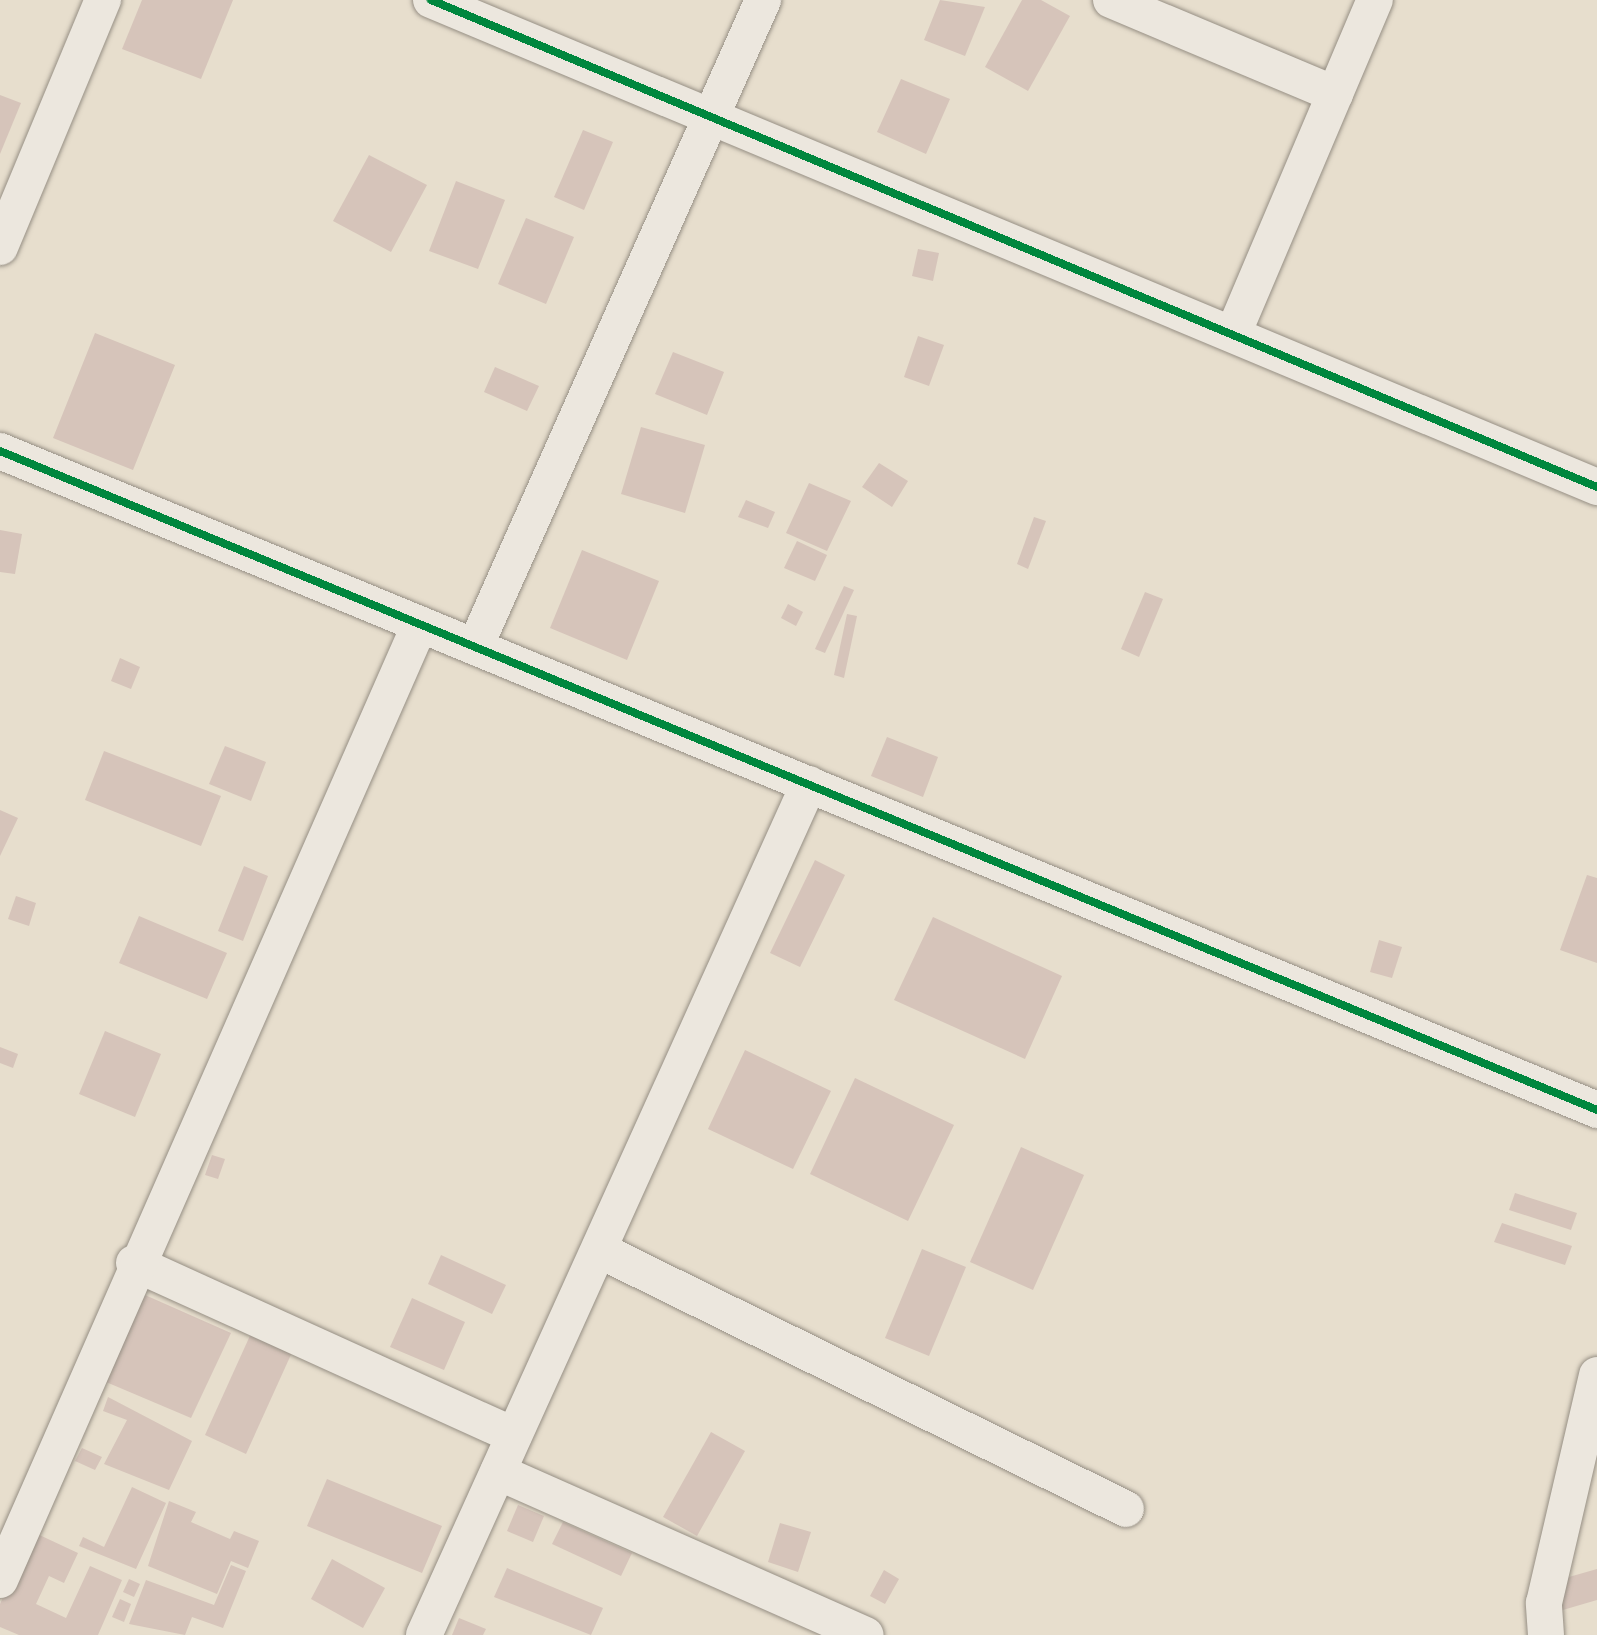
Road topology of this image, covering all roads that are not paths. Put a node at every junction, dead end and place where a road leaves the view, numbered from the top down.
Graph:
1 (103, 0) edge
2 (431, 0) edge
3 (763, 0) edge
4 (1111, 0) edge
5 (1375, 0) edge
6 (1335, 94) junction
7 (711, 117) junction
8 (0, 247) edge
9 (1233, 334) junction
10 (0, 451) edge
11 (1597, 487) edge
12 (420, 624) junction
13 (475, 647) junction
14 (809, 784) junction
15 (1597, 1110) edge
16 (599, 1250) junction
17 (134, 1263) junction
18 (1597, 1375) edge
19 (514, 1435) junction
20 (498, 1472) junction
21 (1126, 1509) dead end
22 (0, 1580) edge
23 (424, 1635) edge
24 (866, 1635) edge
25 (1546, 1635) edge

1 - 8 street
2 - 7 street
3 - 7 street
4 - 6 street
5 - 6 street
6 - 9 street
7 - 9 street
7 - 13 street
9 - 11 street
10 - 12 street
12 - 13 street
12 - 17 street
13 - 14 street
14 - 15 street
14 - 16 street
16 - 19 street
16 - 21 street
17 - 19 street
17 - 22 street
18 - 25 street
19 - 20 street
20 - 23 street
20 - 24 street

